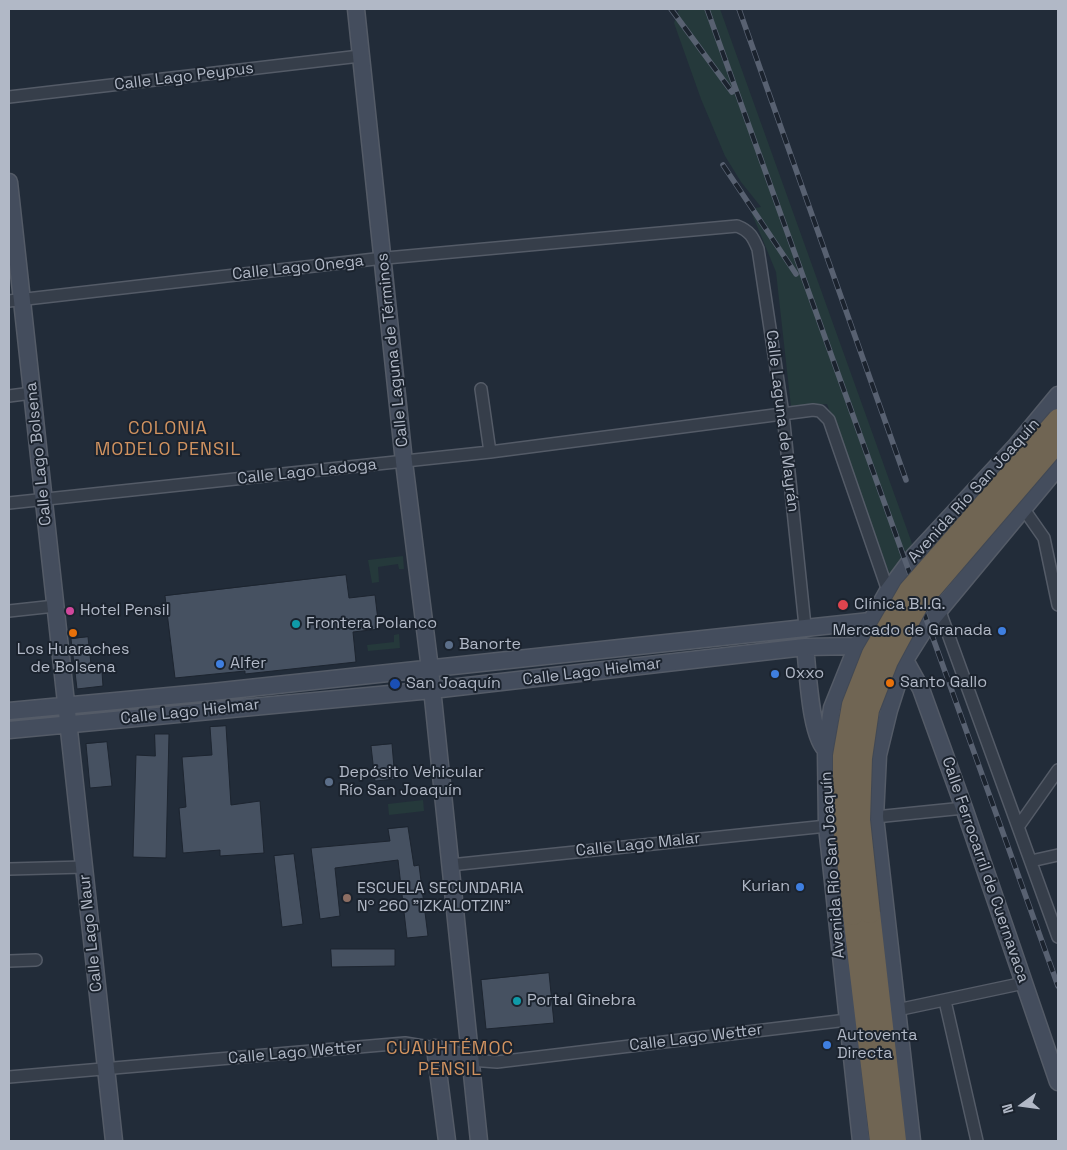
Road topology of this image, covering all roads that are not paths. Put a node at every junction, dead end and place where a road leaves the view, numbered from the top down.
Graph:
1 (356, 9) edge
2 (360, 56) junction
3 (9, 97) edge
4 (9, 182) edge
5 (737, 226) joint
6 (383, 259) junction
7 (15, 300) edge
8 (481, 389) dead end
9 (32, 393) junction
10 (1058, 395) edge
11 (9, 396) edge
12 (783, 414) junction
13 (1058, 420) edge
14 (1058, 442) edge
15 (1015, 447) junction
16 (490, 452) junction
17 (404, 462) junction
18 (1058, 467) edge
19 (1047, 481) junction
20 (983, 482) junction
21 (44, 500) junction
22 (9, 503) edge
23 (1023, 508) junction
24 (888, 591) junction
25 (1058, 605) edge
26 (55, 606) junction
27 (939, 609) junction
28 (9, 611) edge
29 (870, 621) junction
30 (805, 626) junction
31 (857, 646) junction
32 (805, 647) junction
33 (905, 660) junction
34 (430, 669) junction
35 (432, 690) junction
36 (67, 707) junction
37 (9, 711) edge
38 (69, 725) junction
39 (9, 730) edge
40 (826, 751) junction
41 (878, 755) junction
42 (1058, 770) edge
43 (964, 808) junction
44 (875, 817) junction
45 (827, 826) junction
46 (1018, 827) junction
47 (1058, 855) edge
48 (1031, 861) junction
49 (450, 864) junction
50 (84, 867) junction
51 (9, 870) edge
52 (862, 914) junction
53 (1058, 937) edge
54 (36, 960) dead end
55 (9, 962) edge
56 (1024, 983) junction
57 (945, 1001) junction
58 (898, 1010) junction
59 (847, 1020) junction
60 (435, 1048) junction
61 (470, 1060) junction
62 (105, 1069) junction
63 (9, 1077) edge
64 (1058, 1082) edge
65 (887, 1136) edge
66 (114, 1141) edge
67 (447, 1141) edge
68 (479, 1141) edge
69 (861, 1141) edge
70 (912, 1141) edge
71 (977, 1141) edge

1 - 2 street, Calle Laguna de Términos
2 - 3 street, Calle Lago Peypus
2 - 6 street, Calle Laguna de Términos
4 - 7 street, Calle Lago Bolsena
5 - 6 street, Calle Lago Onega
5 - 12 street, Calle Laguna de Mayrán
6 - 7 street, Calle Lago Onega
6 - 17 street, Calle Laguna de Términos
7 - 9 street, Calle Lago Bolsena
8 - 16 street
9 - 11 street
9 - 21 street, Calle Lago Bolsena
10 - 15 street, Avenida Río San Joaquín
12 - 16 street, Calle Lago Ladoga
12 - 24 street
12 - 30 street, Calle Laguna de Mayrán
13 - 52 highway, Avenida Río San Joaquín, bridge
14 - 52 highway, Avenida Río San Joaquín, bridge
15 - 19 street
15 - 20 street, Avenida Río San Joaquín
16 - 17 street, Calle Lago Ladoga
17 - 21 street, Calle Lago Ladoga
17 - 34 street, Calle Laguna de Términos
18 - 19 street
19 - 23 street
20 - 23 street
20 - 24 street, Avenida Río San Joaquín
21 - 22 street, Calle Lago Ladoga
21 - 26 street, Calle Lago Bolsena
23 - 25 street
23 - 27 street
24 - 29 street, Avenida Río San Joaquín
26 - 28 street
26 - 36 street, Calle Lago Bolsena
27 - 33 street
27 - 46 street
29 - 30 street, Calle Lago Hielmar
29 - 31 street, Avenida Río San Joaquín
30 - 34 street, Calle Lago Hielmar
31 - 32 street, Calle Lago Hielmar
31 - 33 street, Calle Lago Hielmar
31 - 40 street, Avenida Río San Joaquín
32 - 35 street, Calle Lago Hielmar
32 - 40 street
33 - 41 street
33 - 43 street, Calle Ferrocarril de Cuernavaca
34 - 35 street, Calle Laguna de Términos
34 - 36 street, Calle Lago Hielmar
35 - 38 street, Calle Lago Hielmar
35 - 49 street, Calle Laguna de Términos
36 - 37 street, Calle Lago Hielmar
36 - 38 street, Calle Lago Bolsena
38 - 39 street, Calle Lago Hielmar
38 - 50 street, Calle Lago Naur
40 - 41 street
40 - 45 street, Avenida Río San Joaquín
41 - 44 street
42 - 46 street
43 - 44 street
43 - 56 street, Calle Ferrocarril de Cuernavaca
44 - 58 street
45 - 49 street, Calle Lago Malar
45 - 59 street, Avenida Río San Joaquín
46 - 48 street
47 - 48 street
48 - 53 street
49 - 61 street, Calle Laguna de Términos
50 - 51 street
50 - 62 street, Calle Lago Naur
52 - 65 highway, Avenida Río San Joaquín
54 - 55 street
56 - 57 street
56 - 64 street, Calle Ferrocarril de Cuernavaca
57 - 58 street
57 - 71 street
58 - 70 street
59 - 61 street, Calle Lago Wetter
59 - 69 street, Avenida Río San Joaquín
60 - 61 street, Calle Lago Wetter
60 - 62 street, Calle Lago Wetter
60 - 67 street
61 - 68 street, Calle Laguna de Términos
62 - 63 street, Calle Lago Wetter
62 - 66 street, Calle Lago Naur

